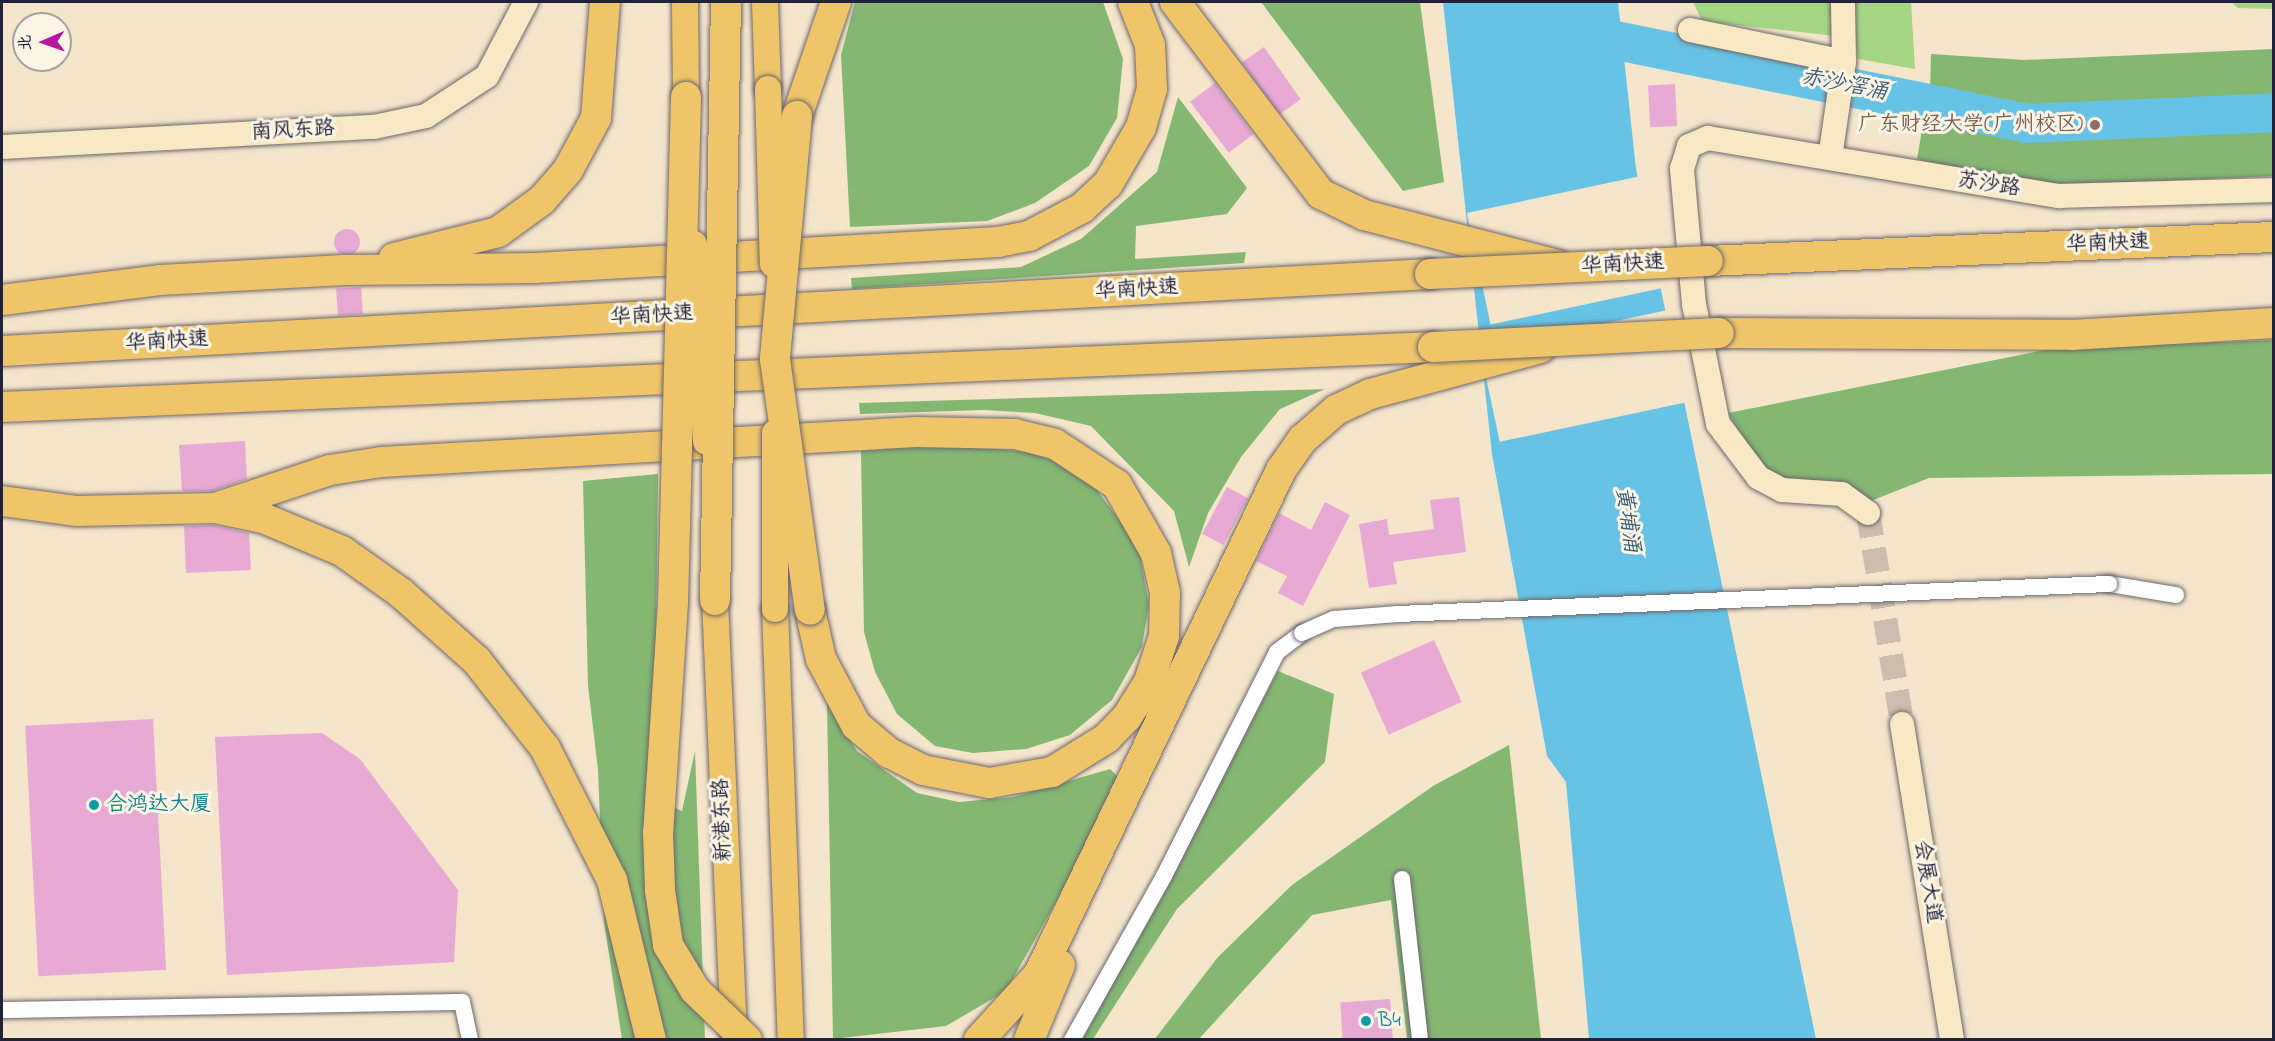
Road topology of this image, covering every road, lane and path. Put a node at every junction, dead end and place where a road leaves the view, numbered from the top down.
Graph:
1 (526, 2) edge
2 (605, 2) edge
3 (685, 2) edge
4 (726, 2) edge
5 (765, 2) edge
6 (836, 2) edge
7 (1133, 2) edge
8 (1175, 2) edge
9 (1195, 2) edge
10 (1843, 2) edge
11 (1690, 30) dead end
12 (1201, 36) junction
13 (1844, 62) junction
14 (686, 98) junction
15 (2, 147) edge
16 (1830, 158) junction
17 (2274, 190) edge
18 (2274, 237) edge
19 (1567, 268) junction
20 (344, 270) junction
21 (2, 300) edge
22 (2274, 323) edge
23 (1572, 340) junction
24 (2, 351) edge
25 (775, 359) junction
26 (2, 407) edge
27 (2, 501) edge
28 (215, 508) junction
29 (1868, 513) tunnel mouth
30 (2176, 595) dead end
31 (715, 600) junction
32 (1902, 724) tunnel mouth
33 (1161, 726) junction
34 (1402, 879) dead end
35 (2, 1010) edge
36 (470, 1040) edge
37 (651, 1040) edge
38 (734, 1040) edge
39 (747, 1040) edge
40 (791, 1040) edge
41 (979, 1040) edge
42 (1029, 1040) edge
43 (1072, 1040) edge
44 (1420, 1040) edge
45 (1952, 1040) edge

1 - 15 street, 南风东路
2 - 20 highway
3 - 14 main road
4 - 31 highway, bridge
5 - 25 main road, bridge
6 - 25 highway, bridge
7 - 20 highway
8 - 12 highway
9 - 12 highway
10 - 13 street
11 - 13 street
12 - 19 highway, bridge
13 - 16 street
14 - 31 main road, 新港东路, bridge
14 - 39 highway, bridge
16 - 17 street, 苏沙路
16 - 29 street, 苏沙路
18 - 19 highway, 华南快速, bridge
19 - 24 highway, 华南快速, bridge
20 - 21 highway
22 - 23 highway, bridge
23 - 26 highway, bridge
23 - 33 highway, bridge
25 - 28 highway, bridge
25 - 40 main road, bridge
27 - 28 highway
28 - 37 highway
30 - 43 street, bridge
31 - 38 main road, 新港东路
32 - 45 street, 会展大道
33 - 41 highway
33 - 42 highway
34 - 44 street
35 - 36 street

